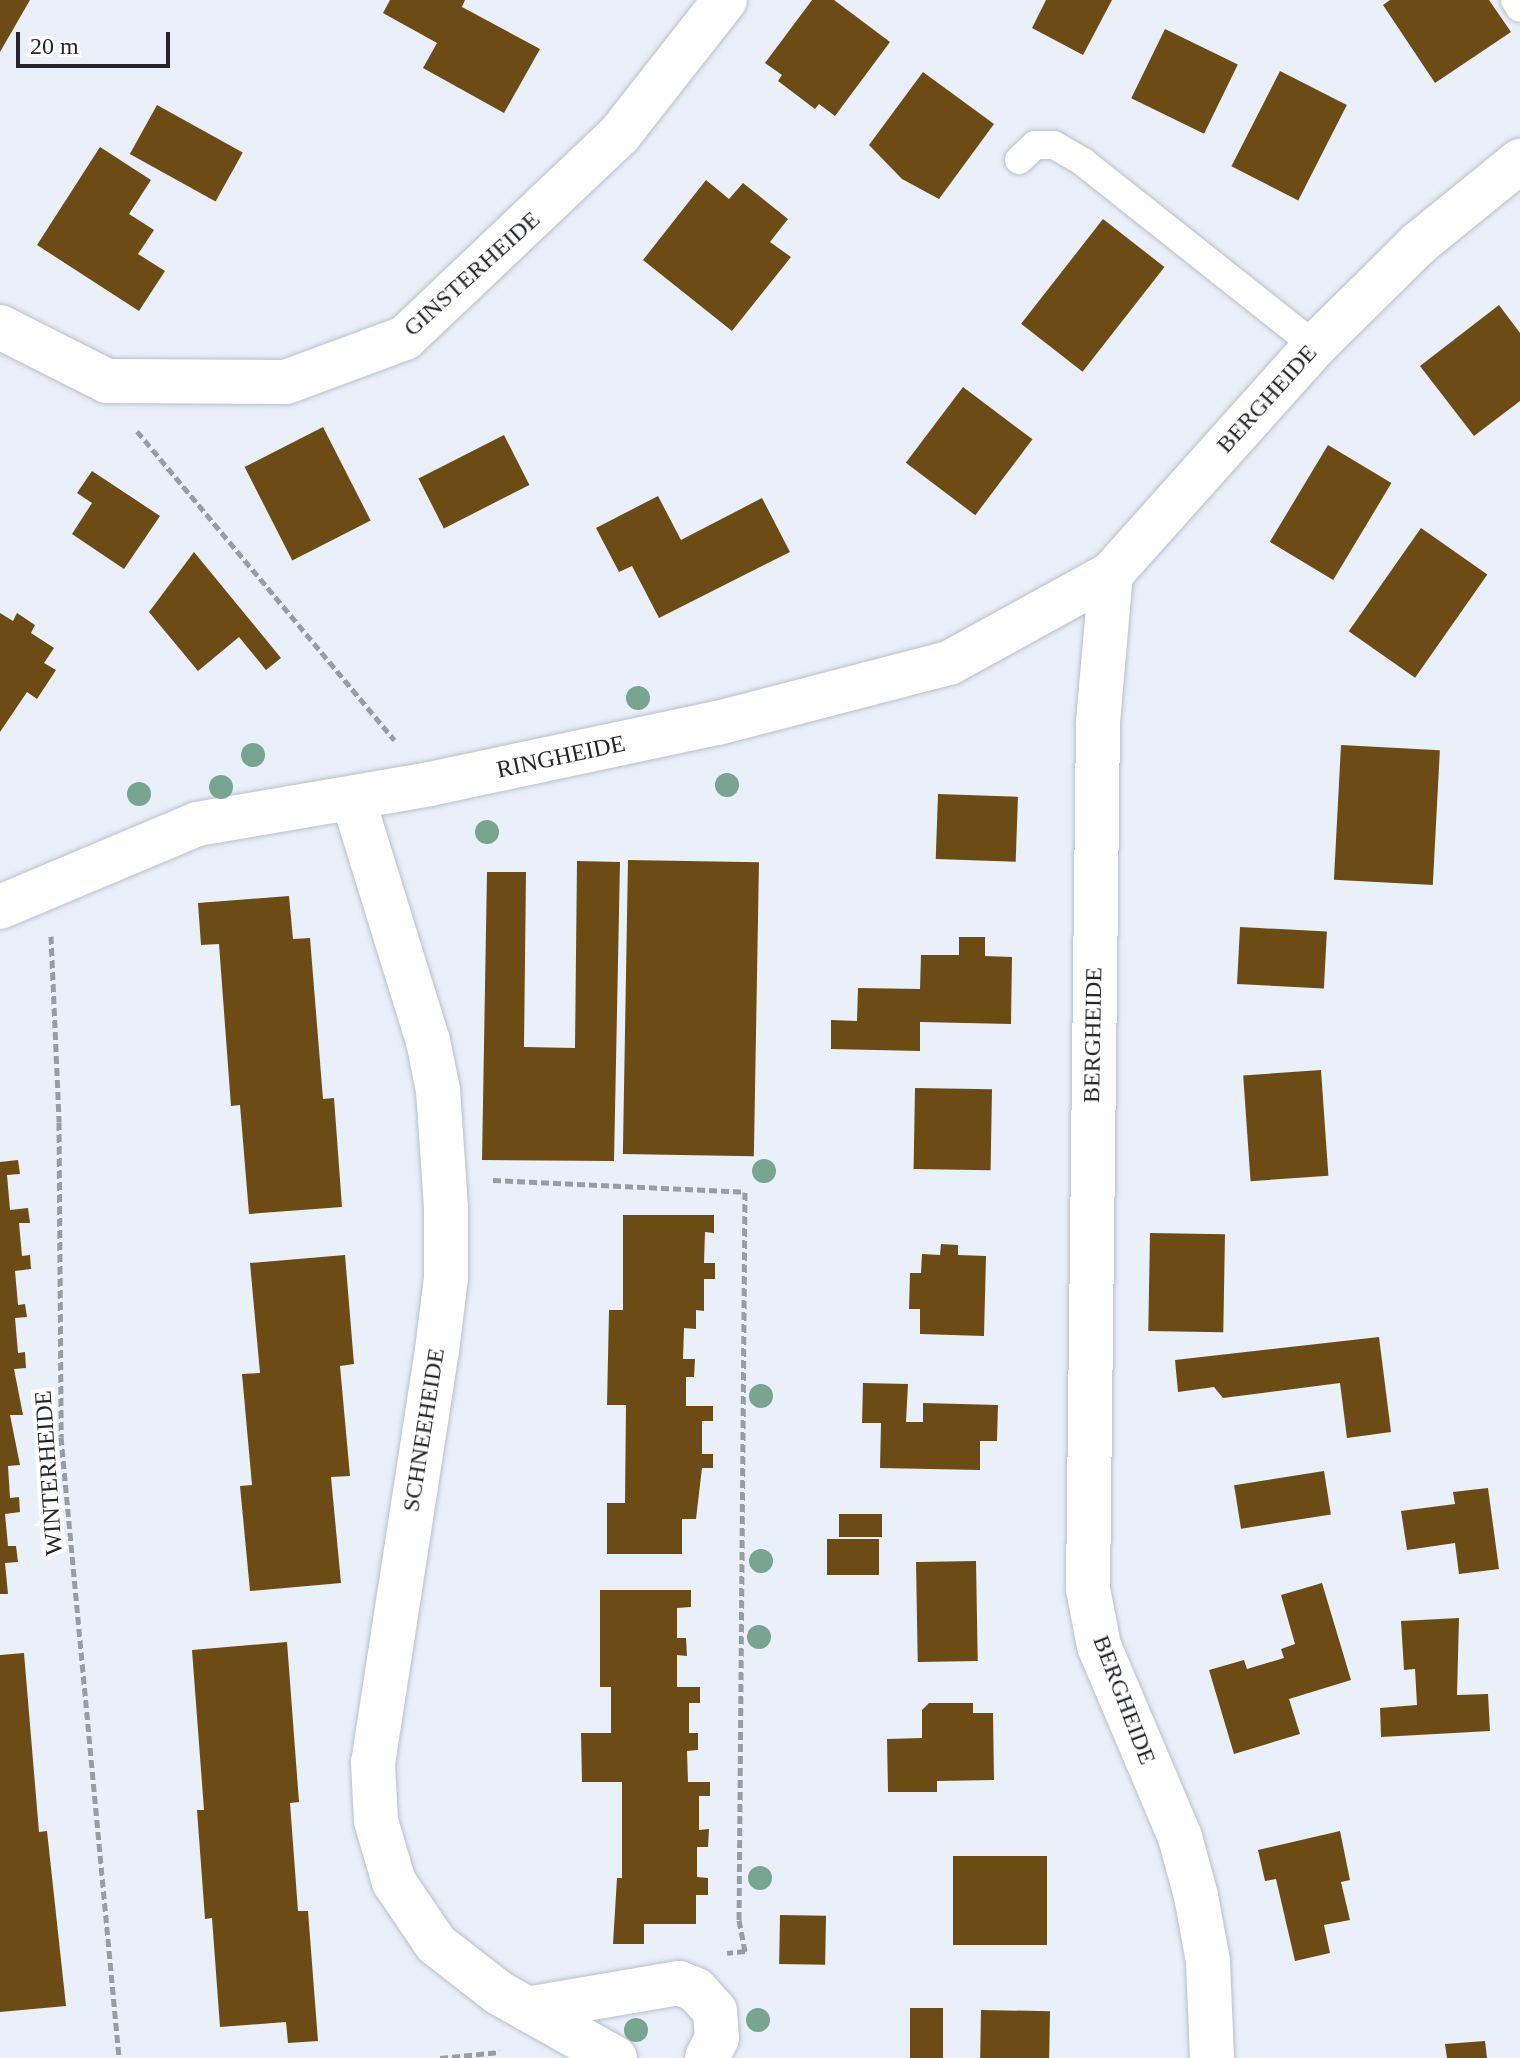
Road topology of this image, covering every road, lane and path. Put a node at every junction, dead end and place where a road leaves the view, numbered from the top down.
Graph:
1 (725, 0) edge
2 (1515, 0) edge
3 (1520, 8) edge
4 (1019, 160) dead end
5 (1520, 161) edge
6 (0, 327) edge
7 (1315, 346) junction
8 (87, 371) junction
9 (1111, 574) junction
10 (430, 784) junction
11 (353, 799) junction
12 (48, 883) junction
13 (0, 907) edge
14 (444, 1177) junction
15 (679, 1983) junction
16 (527, 2009) junction
17 (119, 2058) edge
18 (615, 2058) edge
19 (707, 2058) edge
20 (1212, 2058) edge

1 - 8 street, GINSTERHEIDE
2 - 3 lane
4 - 7 lane
5 - 7 street, BERGHEIDE
6 - 8 street, GINSTERHEIDE
7 - 9 street, BERGHEIDE
8 - 10 path
9 - 10 street, RINGHEIDE
9 - 20 street, BERGHEIDE
10 - 11 street, RINGHEIDE
11 - 12 street, RINGHEIDE
11 - 14 street, SCHNEEHEIDE
12 - 13 street, RINGHEIDE
12 - 17 path, WINTERHEIDE
14 - 15 path
14 - 16 street, SCHNEEHEIDE
15 - 16 street
15 - 19 street
16 - 18 street, SCHNEEHEIDE

